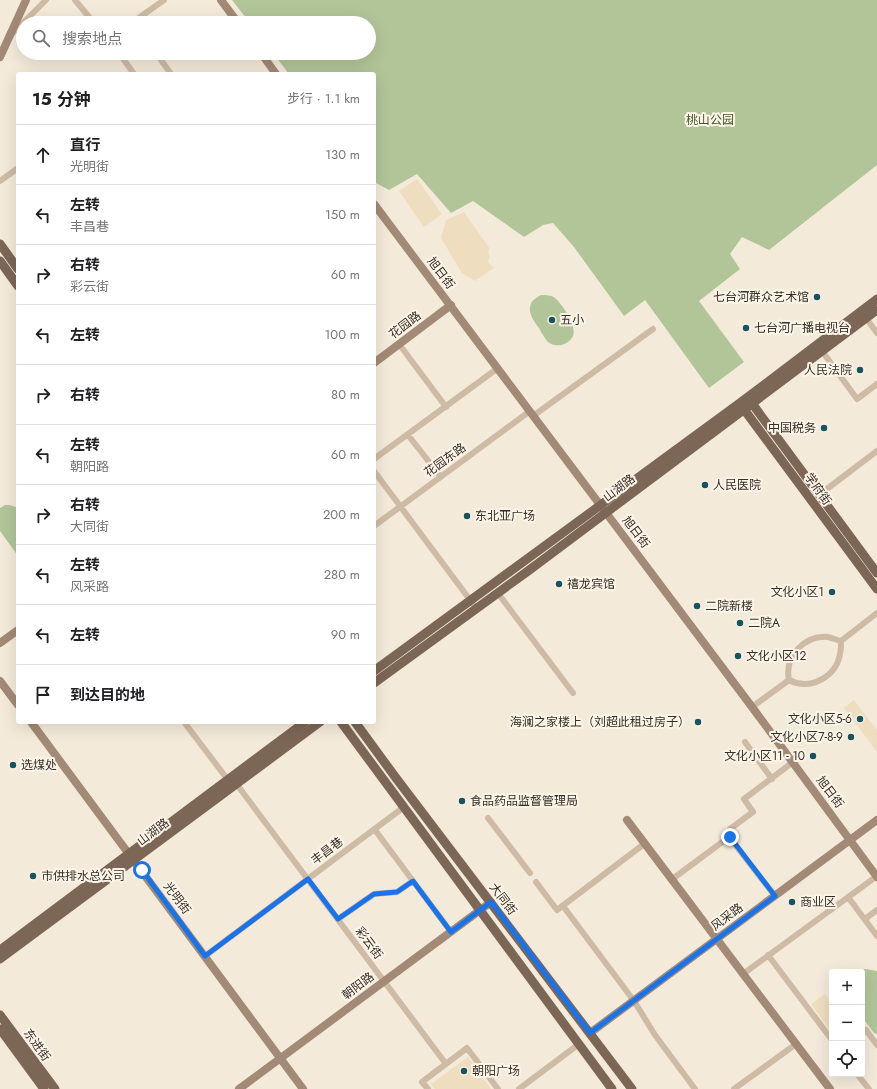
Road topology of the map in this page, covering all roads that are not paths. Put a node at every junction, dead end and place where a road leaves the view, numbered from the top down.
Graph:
1 (26, 0) edge
2 (46, 0) edge
3 (76, 0) edge
4 (164, 0) edge
5 (221, 0) edge
6 (19, 16) edge
7 (30, 16) edge
8 (89, 16) edge
9 (142, 16) edge
10 (233, 16) edge
11 (16, 22) edge
12 (16, 30) edge
13 (9, 37) junction
14 (0, 56) edge
15 (124, 60) edge
16 (161, 60) edge
17 (266, 60) edge
18 (133, 72) edge
19 (170, 72) edge
20 (275, 72) edge
21 (16, 169) edge
22 (0, 181) edge
23 (376, 207) edge
24 (0, 244) edge
25 (0, 261) edge
26 (16, 266) edge
27 (16, 283) edge
28 (877, 299) edge
29 (451, 305) junction
30 (877, 310) edge
31 (866, 318) junction
32 (653, 329) dead end
33 (877, 333) edge
34 (399, 344) junction
35 (822, 351) junction
36 (376, 361) edge
37 (498, 368) junction
38 (877, 384) edge
39 (749, 400) junction
40 (742, 406) junction
41 (446, 407) junction
42 (532, 413) junction
43 (408, 435) junction
44 (877, 451) edge
45 (376, 458) edge
46 (376, 474) edge
47 (441, 477) junction
48 (819, 494) junction
49 (400, 507) junction
50 (603, 509) junction
51 (376, 525) edge
52 (866, 558) junction
53 (858, 564) junction
54 (877, 573) edge
55 (877, 589) edge
56 (497, 592) junction
57 (470, 600) junction
58 (476, 608) junction
59 (877, 613) edge
60 (16, 631) edge
61 (841, 641) junction
62 (0, 643) edge
63 (376, 670) edge
64 (0, 680) edge
65 (788, 680) junction
66 (376, 682) edge
67 (573, 693) dead end
68 (16, 702) edge
69 (752, 707) junction
70 (32, 724) edge
71 (186, 724) edge
72 (303, 724) edge
73 (317, 724) edge
74 (342, 724) edge
75 (357, 724) edge
76 (745, 742) dead end
77 (793, 762) junction
78 (772, 779) junction
79 (232, 781) junction
80 (404, 807) junction
81 (488, 818) dead end
82 (627, 820) dead end
83 (877, 820) edge
84 (375, 830) junction
85 (730, 837) junction
86 (850, 840) junction
87 (644, 844) junction
88 (132, 857) junction
89 (530, 874) dead end
90 (877, 877) edge
91 (308, 879) junction
92 (672, 880) junction
93 (413, 881) junction
94 (536, 882) dead end
95 (775, 896) junction
96 (848, 897) junction
97 (491, 902) junction
98 (563, 906) junction
99 (877, 910) edge
100 (480, 911) junction
101 (338, 919) junction
102 (865, 919) junction
103 (451, 932) junction
104 (877, 936) edge
105 (717, 939) junction
106 (0, 950) edge
107 (768, 955) junction
108 (205, 956) junction
109 (0, 959) edge
110 (743, 974) junction
111 (385, 981) junction
112 (634, 1000) junction
113 (0, 1015) edge
114 (0, 1030) edge
115 (865, 1031) edge
116 (590, 1033) junction
117 (829, 1036) edge
118 (579, 1044) junction
119 (796, 1044) junction
120 (877, 1045) edge
121 (281, 1058) junction
122 (446, 1064) junction
123 (859, 1077) edge
124 (44, 1089) edge
125 (54, 1089) edge
126 (239, 1089) edge
127 (303, 1089) edge
128 (428, 1089) edge
129 (498, 1089) edge
130 (519, 1089) edge
131 (612, 1089) edge
132 (632, 1089) edge
133 (695, 1089) edge
134 (734, 1089) edge
135 (830, 1089) edge
136 (869, 1089) edge

1 - 6 main road
2 - 7 street
3 - 8 street
4 - 9 street
5 - 10 main road
11 - 13 main road
12 - 13 street
13 - 14 main road
15 - 18 street
16 - 19 street
17 - 20 main road
21 - 22 street
23 - 29 main road, 旭日街
24 - 26 main road
25 - 27 main road
28 - 39 main road, 山湖路
29 - 34 main road, 花园路
29 - 37 main road, 旭日街
30 - 31 main road, 山湖路
31 - 33 street
31 - 35 main road, 山湖路
32 - 42 street, 花园东路
34 - 36 main road, 花园路
34 - 41 street
35 - 38 street
35 - 39 main road, 山湖路
37 - 41 street
37 - 42 main road, 旭日街
39 - 40 main road, 山湖路
39 - 48 main road, 学府街
40 - 50 main road, 山湖路
40 - 53 main road, 学府街
41 - 43 street
42 - 47 street, 花园东路
42 - 50 main road, 旭日街
43 - 45 street
43 - 47 street
44 - 48 street
46 - 49 street
47 - 49 street, 花园东路
48 - 52 main road, 学府街
49 - 51 street, 花园东路
49 - 57 street
50 - 56 main road, 山湖路
50 - 57 main road, 山湖路
50 - 69 main road, 旭日街
52 - 53 main road
52 - 54 main road, 学府街
53 - 55 main road, 学府街
56 - 58 main road, 山湖路
56 - 67 street
57 - 58 street
57 - 63 main road, 山湖路
58 - 66 main road, 山湖路
59 - 61 street
60 - 62 main road
61 - 65 street
61 - 65 street
64 - 68 main road
65 - 69 street
69 - 77 main road, 旭日街
70 - 88 main road, 光明街
71 - 79 street, 彩云街
72 - 79 main road, 山湖路
73 - 79 main road, 山湖路
74 - 80 main road
75 - 97 main road, 大同街
76 - 78 street
77 - 78 street
77 - 86 main road, 旭日街
78 - 85 street
79 - 88 main road, 山湖路
79 - 91 street, 彩云街
80 - 84 street, 丰昌巷
80 - 100 main road
81 - 89 street
82 - 87 main road
83 - 86 main road, 风采路
84 - 91 street, 丰昌巷
84 - 93 street
85 - 92 street
85 - 95 street
86 - 90 main road, 旭日街
86 - 95 main road, 风采路
87 - 92 main road
87 - 98 street
88 - 106 main road, 山湖路
88 - 108 main road, 光明街
88 - 109 main road, 山湖路
90 - 96 street
91 - 101 street, 彩云街
91 - 108 street, 丰昌巷
92 - 105 main road
93 - 101 street
93 - 103 street
94 - 98 street
95 - 105 main road, 风采路
96 - 102 street
96 - 107 street
97 - 100 main road, 朝阳路
97 - 116 main road, 大同街
98 - 112 street
99 - 102 street
100 - 103 main road, 朝阳路
100 - 118 main road
101 - 111 street, 彩云街
102 - 104 street
103 - 111 main road, 朝阳路
105 - 110 main road
105 - 112 main road, 风采路
107 - 110 street
107 - 117 street
108 - 121 main road, 光明街
110 - 119 main road
111 - 121 main road, 朝阳路
111 - 122 street, 彩云街
112 - 116 main road, 风采路
112 - 133 street
113 - 125 main road, 东进街
114 - 124 main road, 东进街
115 - 120 street
116 - 132 main road, 大同街
118 - 130 street
118 - 131 main road
119 - 134 street
119 - 135 main road
121 - 126 main road, 朝阳路
121 - 127 main road, 光明街
122 - 128 street
122 - 129 street
123 - 136 street

